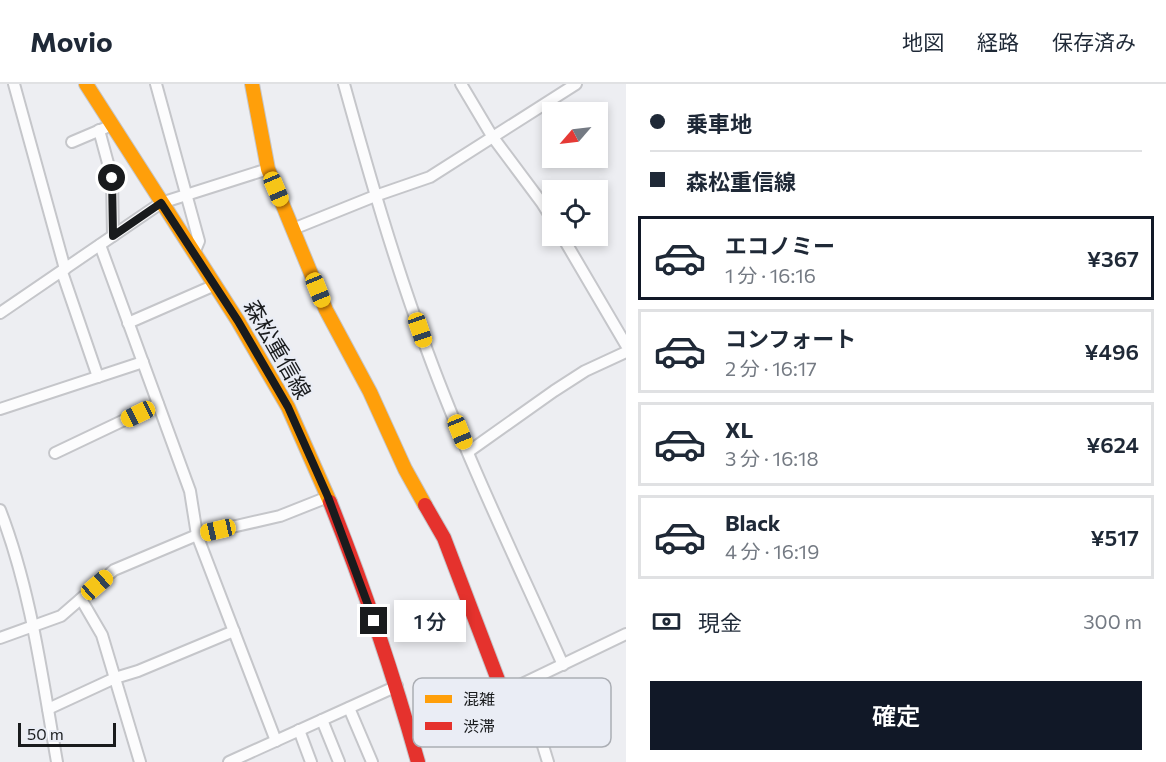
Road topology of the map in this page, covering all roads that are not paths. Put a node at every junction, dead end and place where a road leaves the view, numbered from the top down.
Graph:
1 (14, 84) edge
2 (86, 84) edge
3 (156, 84) edge
4 (252, 84) edge
5 (344, 84) edge
6 (461, 84) edge
7 (576, 84) edge
8 (105, 128) junction
9 (492, 136) junction
10 (72, 142) dead end
11 (267, 169) junction
12 (186, 195) junction
13 (375, 196) junction
14 (161, 203) junction
15 (542, 203) edge
16 (293, 229) junction
17 (113, 236) junction
18 (100, 245) junction
19 (569, 246) edge
20 (194, 253) junction
21 (64, 270) junction
22 (215, 285) junction
23 (0, 314) edge
24 (128, 323) junction
25 (621, 324) edge
26 (626, 345) edge
27 (626, 352) edge
28 (143, 362) junction
29 (98, 377) junction
30 (158, 404) junction
31 (0, 409) edge
32 (468, 452) junction
33 (55, 453) dead end
34 (328, 497) junction
35 (0, 510) edge
36 (198, 535) junction
37 (81, 599) junction
38 (33, 625) junction
39 (234, 631) junction
40 (626, 634) edge
41 (0, 638) edge
42 (563, 665) junction
43 (115, 678) junction
44 (497, 678) edge
45 (536, 678) edge
46 (396, 686) junction
47 (349, 708) junction
48 (48, 709) junction
49 (322, 720) junction
50 (299, 730) junction
51 (412, 736) joint
52 (276, 741) junction
53 (413, 741) edge
54 (414, 747) edge
55 (543, 747) edge
56 (241, 760) edge
57 (57, 762) edge
58 (140, 762) edge
59 (229, 762) edge
60 (311, 762) edge
61 (339, 762) edge
62 (372, 762) edge
63 (417, 762) edge
64 (548, 762) edge

1 - 21 street
2 - 8 main road, 森松重信線
3 - 12 street
4 - 11 main road
5 - 13 street
6 - 9 street
7 - 9 street
8 - 10 street
8 - 14 main road, 森松重信線
8 - 17 street
9 - 13 street
9 - 15 street
11 - 12 street
11 - 16 main road
12 - 14 street
12 - 20 street
13 - 16 street
13 - 32 street
14 - 17 street
14 - 20 main road, 森松重信線
16 - 44 main road
17 - 18 street
18 - 21 street
18 - 24 street
19 - 25 street
20 - 22 main road, 森松重信線
21 - 23 street
21 - 29 street
22 - 24 street
22 - 34 main road, 森松重信線
24 - 28 street
25 - 26 street
27 - 32 street
28 - 29 street
28 - 30 street
29 - 31 street
30 - 33 street
30 - 36 street
32 - 42 street
34 - 36 street
34 - 46 main road, 森松重信線
35 - 38 street
36 - 37 street
36 - 39 street
37 - 38 street
37 - 43 street
38 - 41 street
38 - 48 street
39 - 43 street
39 - 52 street
40 - 42 street
42 - 45 street
43 - 48 street
43 - 58 street
46 - 47 street
46 - 51 main road, 森松重信線
47 - 49 street
47 - 62 street
48 - 57 street
49 - 50 street
49 - 61 street
50 - 52 street
50 - 60 street
51 - 53 main road, 森松重信線
52 - 56 street
54 - 63 main road, 森松重信線
55 - 64 street
56 - 59 street

